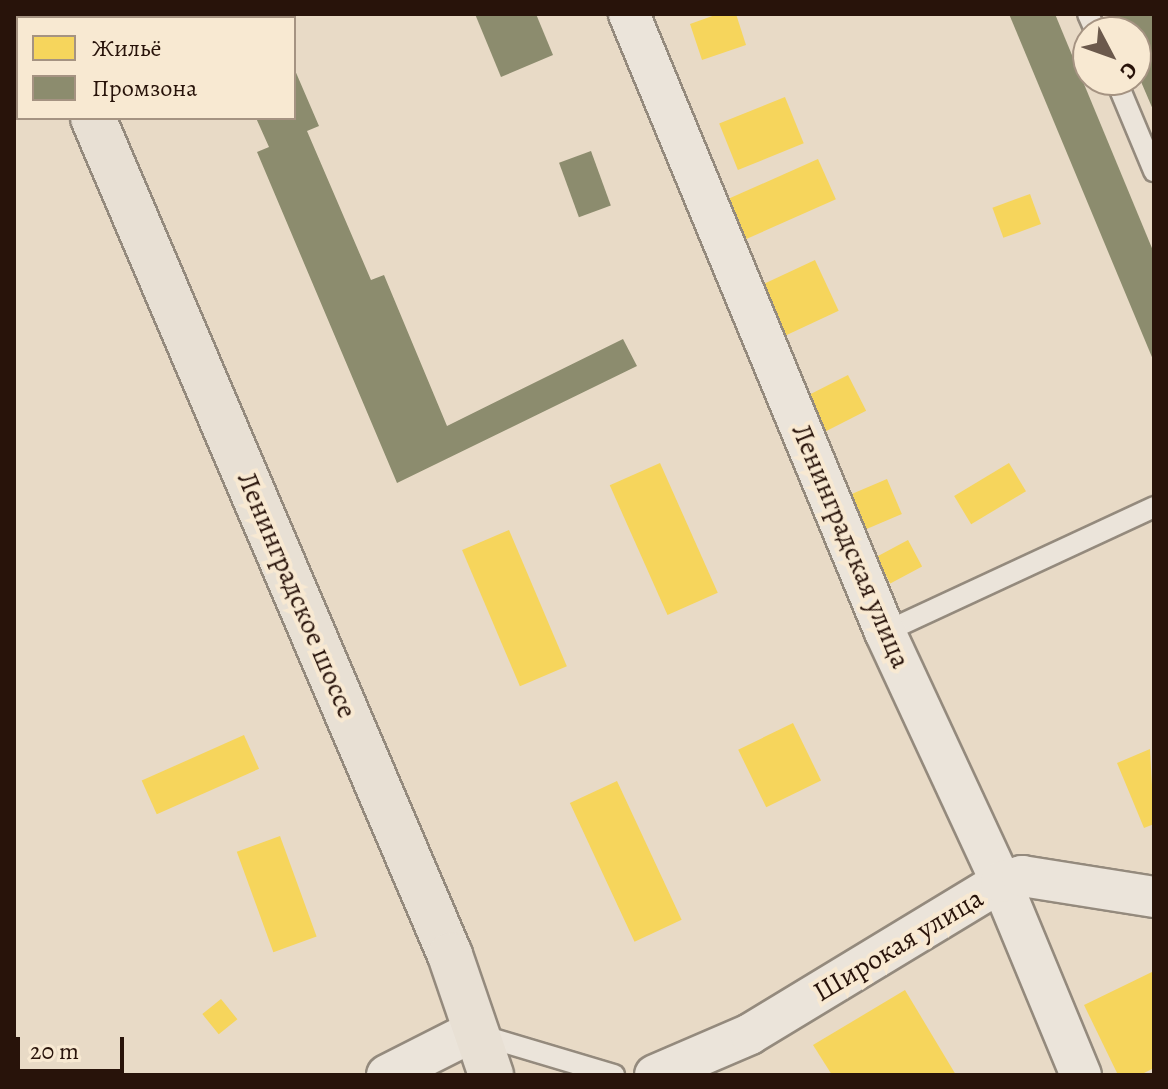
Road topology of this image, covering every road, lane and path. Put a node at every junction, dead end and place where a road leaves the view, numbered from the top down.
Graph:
1 (629, 14) edge
2 (1123, 96) edge
3 (94, 120) edge
4 (1154, 171) edge
5 (1154, 507) edge
6 (885, 632) junction
7 (1001, 882) junction
8 (1154, 897) edge
9 (472, 1032) junction
10 (387, 1075) edge
11 (491, 1075) edge
12 (614, 1075) edge
13 (655, 1075) edge
14 (1081, 1075) edge

1 - 6 street, Ленинградская улица
2 - 4 lane
3 - 9 highway, Ленинградское шоссе
5 - 6 lane
6 - 7 street, Ленинградская улица
7 - 8 street, Широкая улица
7 - 13 street, Широкая улица
7 - 14 street, Ленинградская улица
9 - 10 street
9 - 11 highway, Ленинградское шоссе
9 - 12 lane

